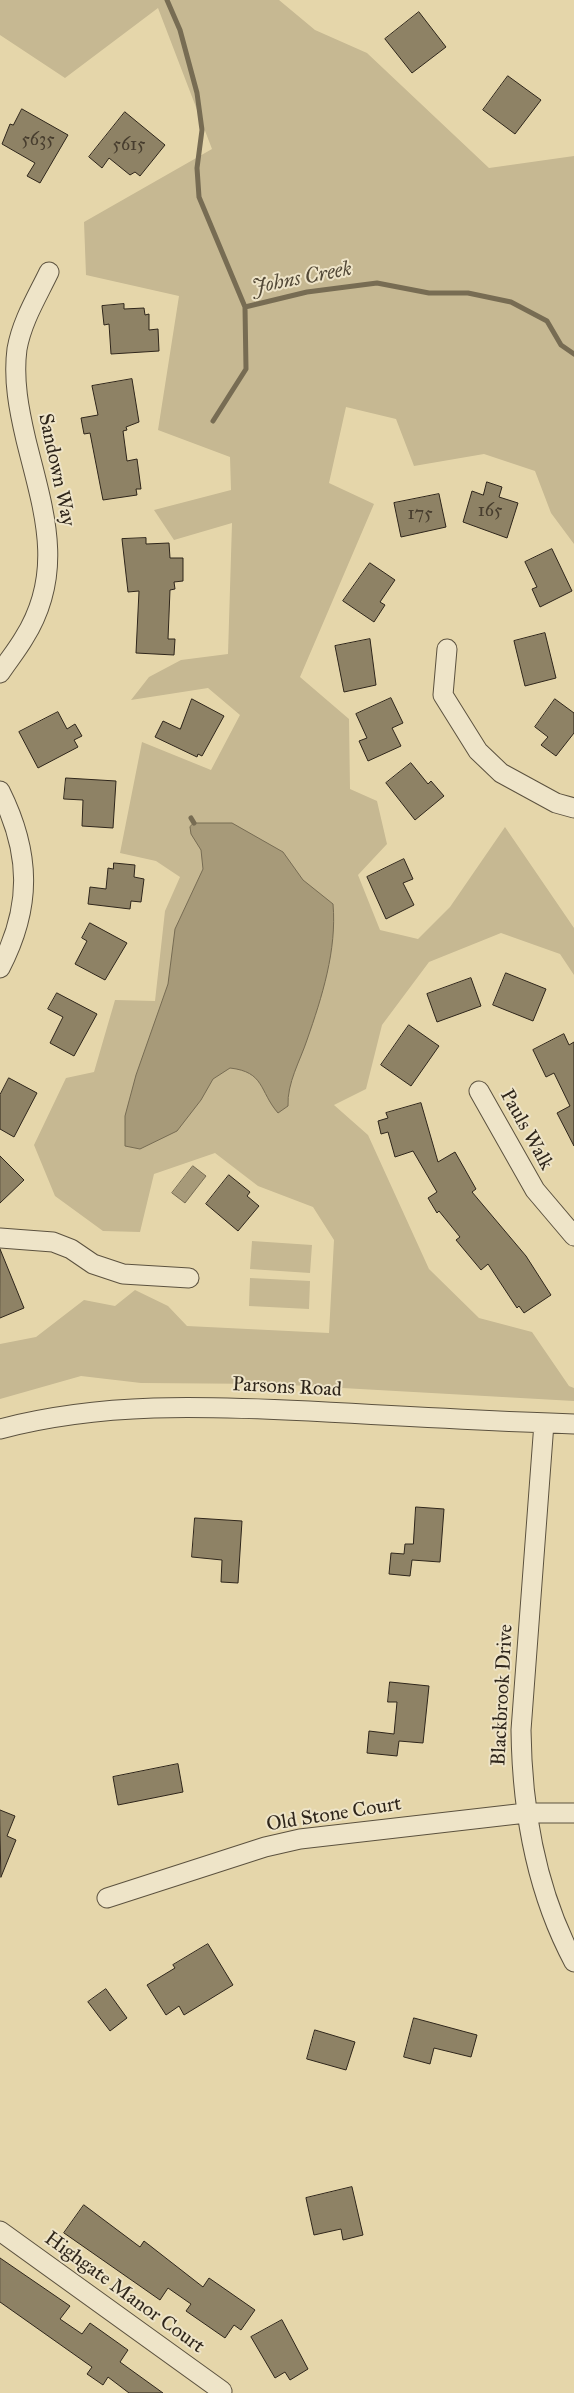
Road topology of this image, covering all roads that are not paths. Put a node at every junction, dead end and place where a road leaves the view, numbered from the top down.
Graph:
1 (49, 272) dead end
2 (447, 649) dead end
3 (0, 673) edge
4 (0, 791) edge
5 (574, 808) edge
6 (0, 968) edge
7 (479, 1091) dead end
8 (574, 1236) edge
9 (0, 1238) edge
10 (189, 1278) dead end
11 (544, 1423) junction
12 (574, 1424) edge
13 (0, 1429) edge
14 (526, 1813) junction
15 (574, 1813) edge
16 (107, 1898) dead end
17 (574, 1962) edge
18 (0, 2231) edge
19 (222, 2391) dead end

1 - 3 street, Sandown Way
2 - 5 street
4 - 6 street
7 - 8 street, Pauls Walk
9 - 10 street
11 - 12 street, Parsons Road
11 - 13 street, Parsons Road
11 - 14 street, Blackbrook Drive
14 - 15 street, Old Stone Court
14 - 16 street, Old Stone Court
14 - 17 street, Blackbrook Drive
18 - 19 street, Highgate Manor Court

